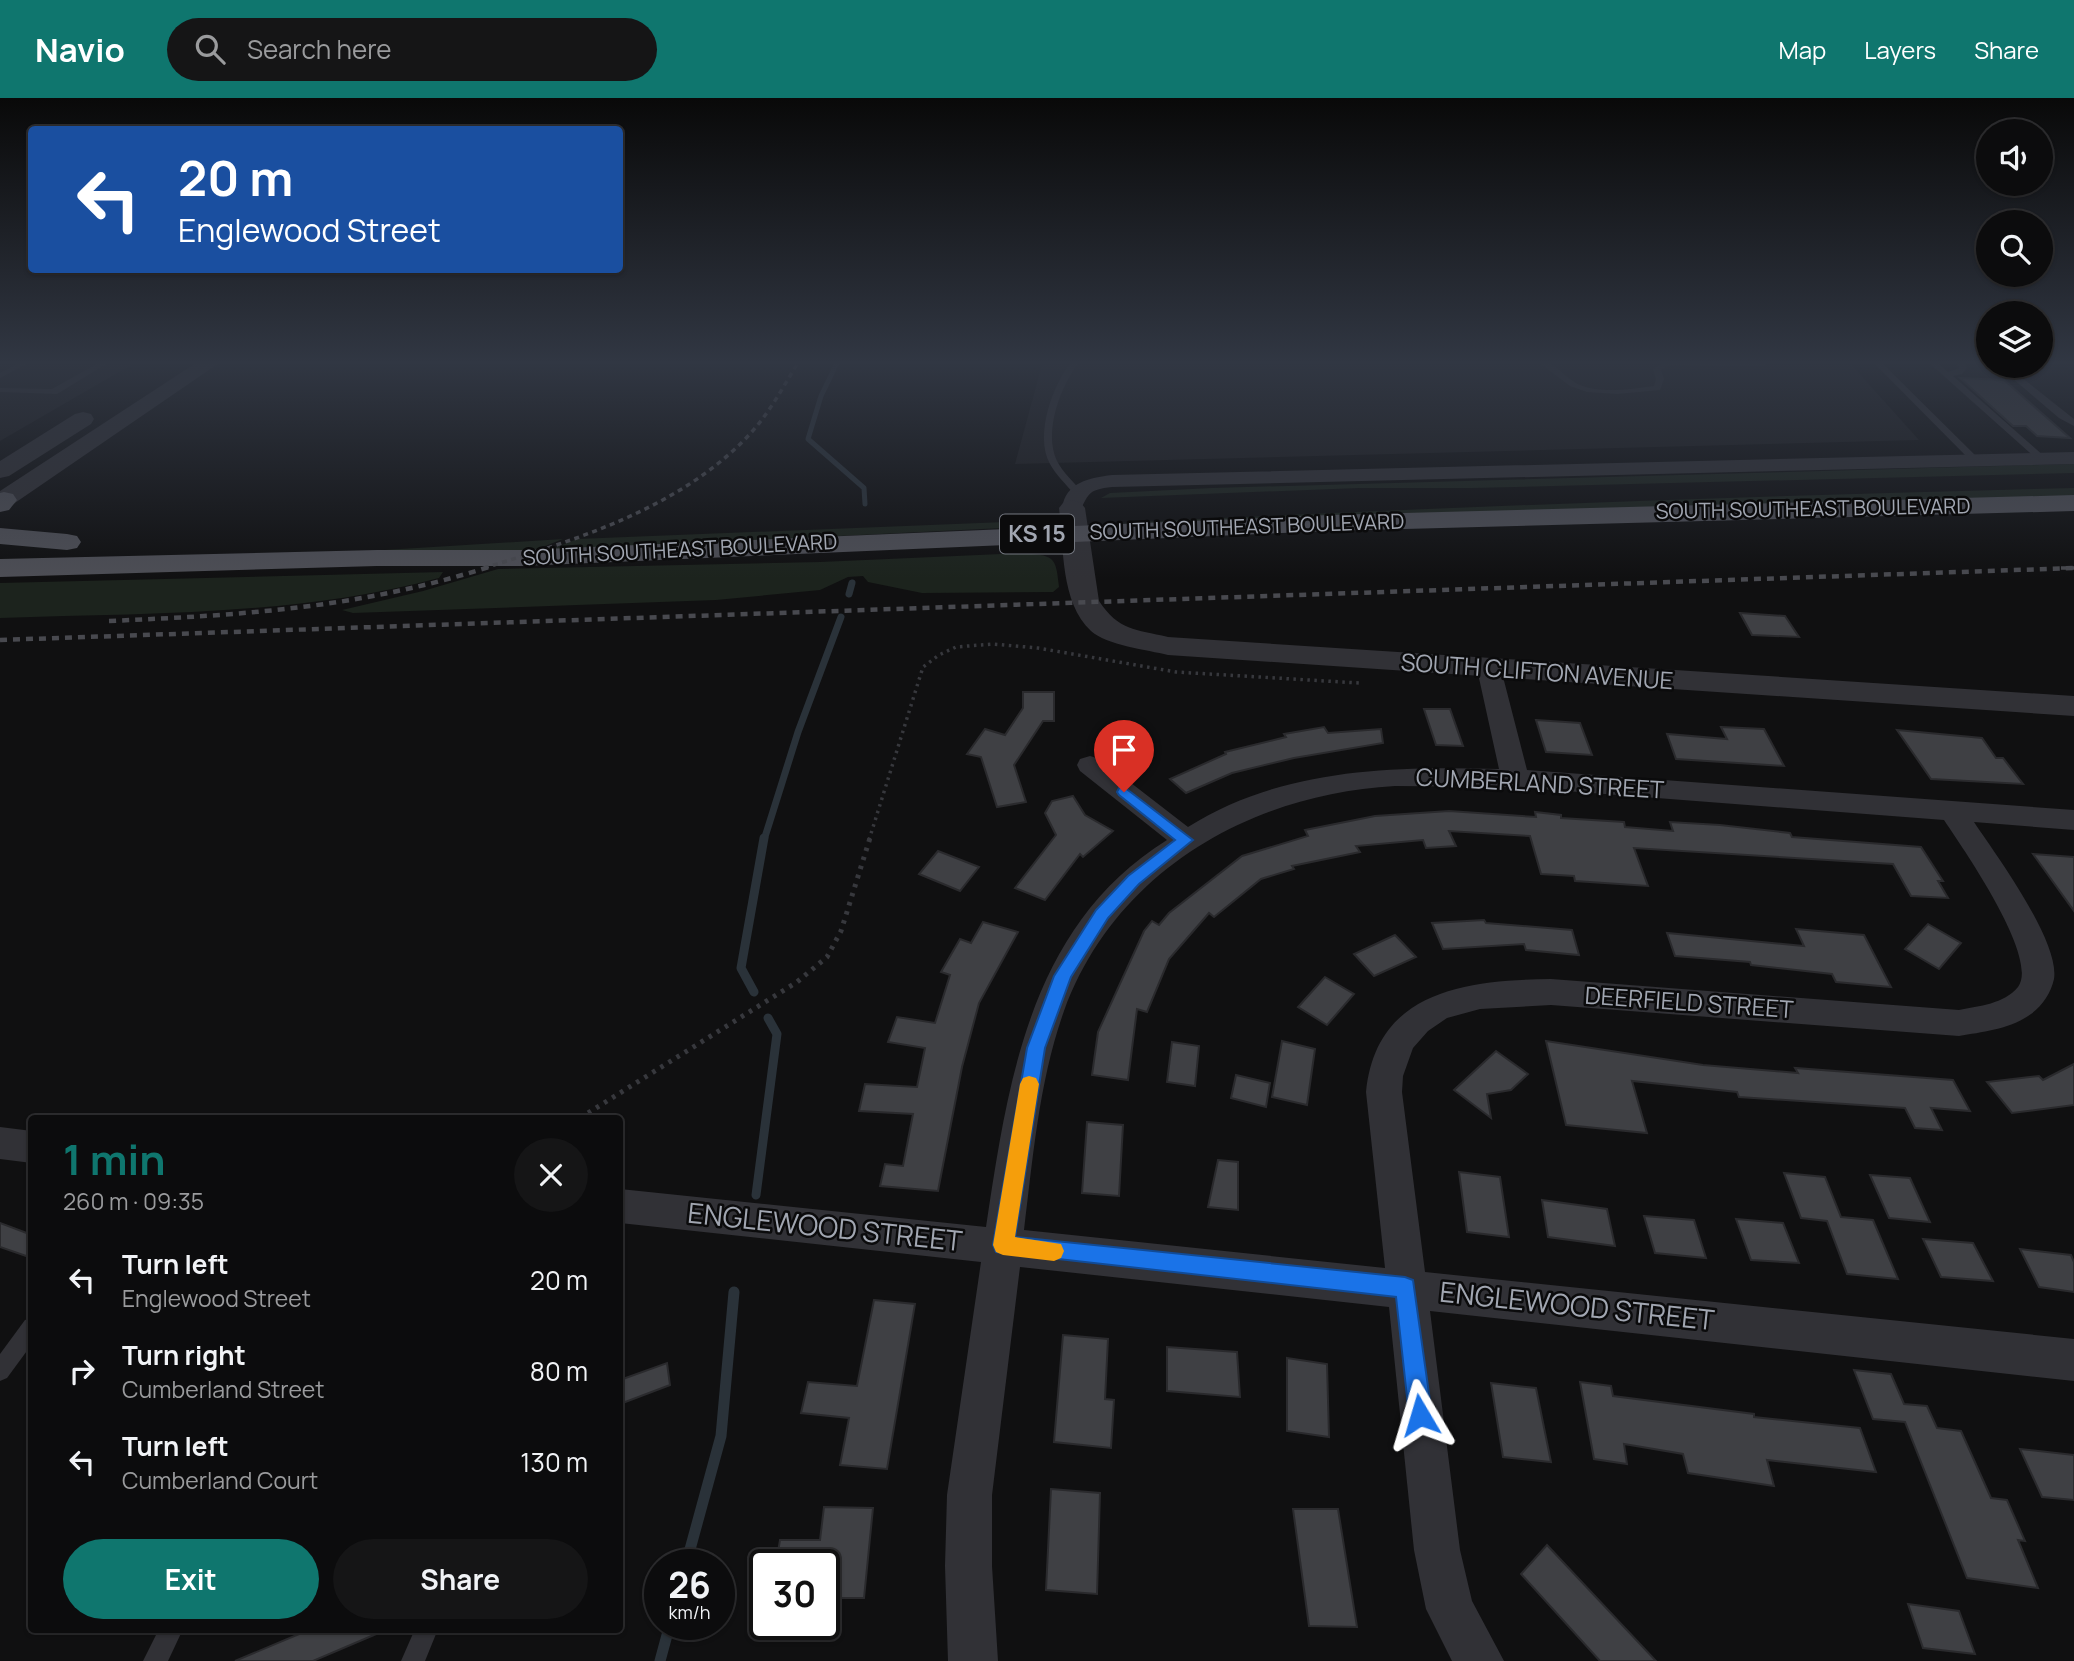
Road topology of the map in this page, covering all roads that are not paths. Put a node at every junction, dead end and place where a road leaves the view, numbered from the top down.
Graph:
1 (60, 434) edge
2 (102, 434) edge
3 (1048, 434) edge
4 (1949, 434) edge
5 (2014, 434) edge
6 (2042, 458) junction
7 (2074, 458) edge
8 (1975, 460) junction
9 (0, 471) edge
10 (2074, 478) edge
11 (1, 502) edge
12 (2074, 503) edge
13 (1140, 505) dead end
14 (1112, 507) dead end
15 (1044, 510) dead end
16 (1074, 511) junction
17 (922, 516) dead end
18 (710, 525) dead end
19 (454, 533) dead end
20 (0, 536) edge
21 (67, 542) junction
22 (0, 544) edge
23 (0, 568) edge
24 (1489, 669) junction
25 (2074, 706) edge
26 (1090, 765) dead end
27 (1515, 778) junction
28 (1953, 812) junction
29 (2074, 820) edge
30 (1186, 840) junction
31 (0, 1143) edge
32 (28, 1146) edge
33 (623, 1206) edge
34 (1003, 1245) junction
35 (1405, 1288) junction
36 (28, 1332) edge
37 (2074, 1360) edge
38 (0, 1371) edge
39 (170, 1633) edge
40 (425, 1633) edge
41 (155, 1661) edge
42 (413, 1661) edge
43 (973, 1661) edge
44 (1479, 1661) edge

1 - 9 street
2 - 11 street
3 - 16 lane
4 - 8 lane
5 - 6 lane
6 - 7 street
6 - 8 street
8 - 16 street
10 - 13 main road, SOUTH SOUTHEAST BOULEVARD
12 - 16 main road, SOUTH SOUTHEAST BOULEVARD / KS 15
14 - 16 main road, SOUTH SOUTHEAST BOULEVARD / KS 15
15 - 16 main road, SOUTH SOUTHEAST BOULEVARD / KS 15
16 - 23 main road, SOUTH SOUTHEAST BOULEVARD / KS 15
16 - 24 street, SOUTH CLIFTON AVENUE
17 - 18 main road, SOUTH SOUTHEAST BOULEVARD
19 - 21 main road
20 - 21 main road
21 - 22 main road
24 - 25 street, SOUTH CLIFTON AVENUE
24 - 27 street
26 - 30 street
27 - 28 street, CUMBERLAND STREET
27 - 30 street, CUMBERLAND STREET
28 - 29 street, CUMBERLAND STREET
28 - 35 street, DEERFIELD STREET
30 - 34 street, CUMBERLAND STREET
31 - 32 street
33 - 34 street, ENGLEWOOD STREET
34 - 35 street, ENGLEWOOD STREET
34 - 43 street, CUMBERLAND STREET
35 - 37 street, ENGLEWOOD STREET
35 - 44 street, DEERFIELD STREET
36 - 38 lane
39 - 41 lane
40 - 42 lane

